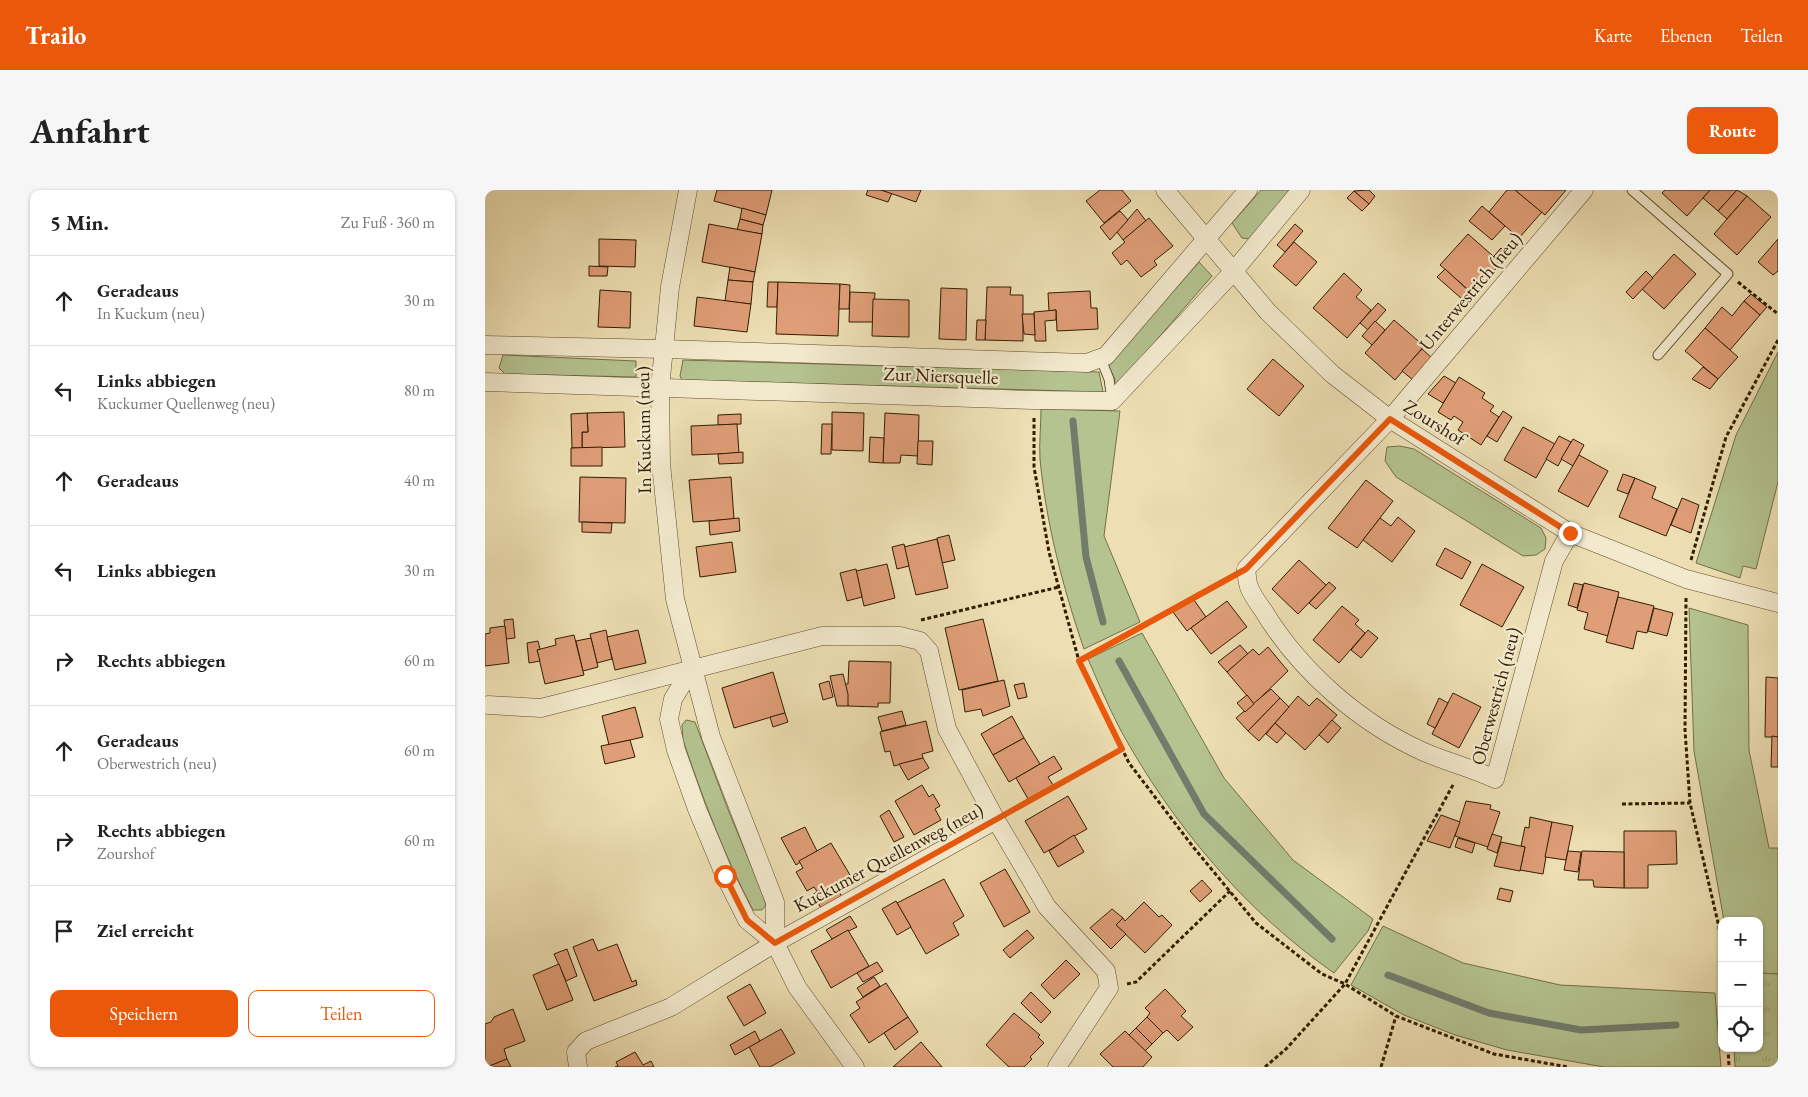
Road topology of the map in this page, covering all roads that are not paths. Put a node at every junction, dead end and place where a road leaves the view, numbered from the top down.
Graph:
1 (689, 190) edge
2 (1165, 190) edge
3 (1248, 190) edge
4 (1301, 190) edge
5 (1584, 190) edge
6 (1632, 190) edge
7 (1205, 240) junction
8 (1233, 272) junction
9 (485, 346) edge
10 (664, 349) junction
11 (1658, 354) dead end
12 (1101, 357) junction
13 (485, 382) edge
14 (661, 388) junction
15 (1112, 401) junction
16 (1390, 419) junction
17 (1570, 533) junction
18 (1778, 603) edge
19 (692, 668) junction
20 (488, 705) dead end
21 (996, 820) junction
22 (775, 943) junction
23 (578, 1067) edge
24 (855, 1067) edge
25 (1057, 1067) edge

1 - 10 street, In Kuckum (neu)
2 - 7 street, Zourshof
3 - 7 street, Zur Niersquelle
4 - 8 street
5 - 16 street, Unterwestrich (neu)
6 - 11 lane
7 - 8 street, Zourshof
7 - 12 street, Zur Niersquelle
8 - 15 street
8 - 16 street, Zourshof
9 - 10 street, Zur Niersquelle
10 - 12 street, Zur Niersquelle
10 - 14 street, In Kuckum (neu)
12 - 15 lane
13 - 14 street, Zur Niersquelle
14 - 15 street, Zur Niersquelle
14 - 19 street, In Kuckum (neu)
16 - 17 street, Zourshof
16 - 17 street, Oberwestrich (neu)
17 - 18 street, Zourshof
19 - 20 street
19 - 21 street
19 - 22 street, In Kuckum (neu)
19 - 22 street, In Kuckum (neu)
21 - 22 street, Kuckumer Quellenweg (neu)
21 - 25 street, Kuckumer Quellenweg (neu)
22 - 23 street, Kuckumer Quellenweg (neu)
22 - 24 street, In Kuckum (neu)

